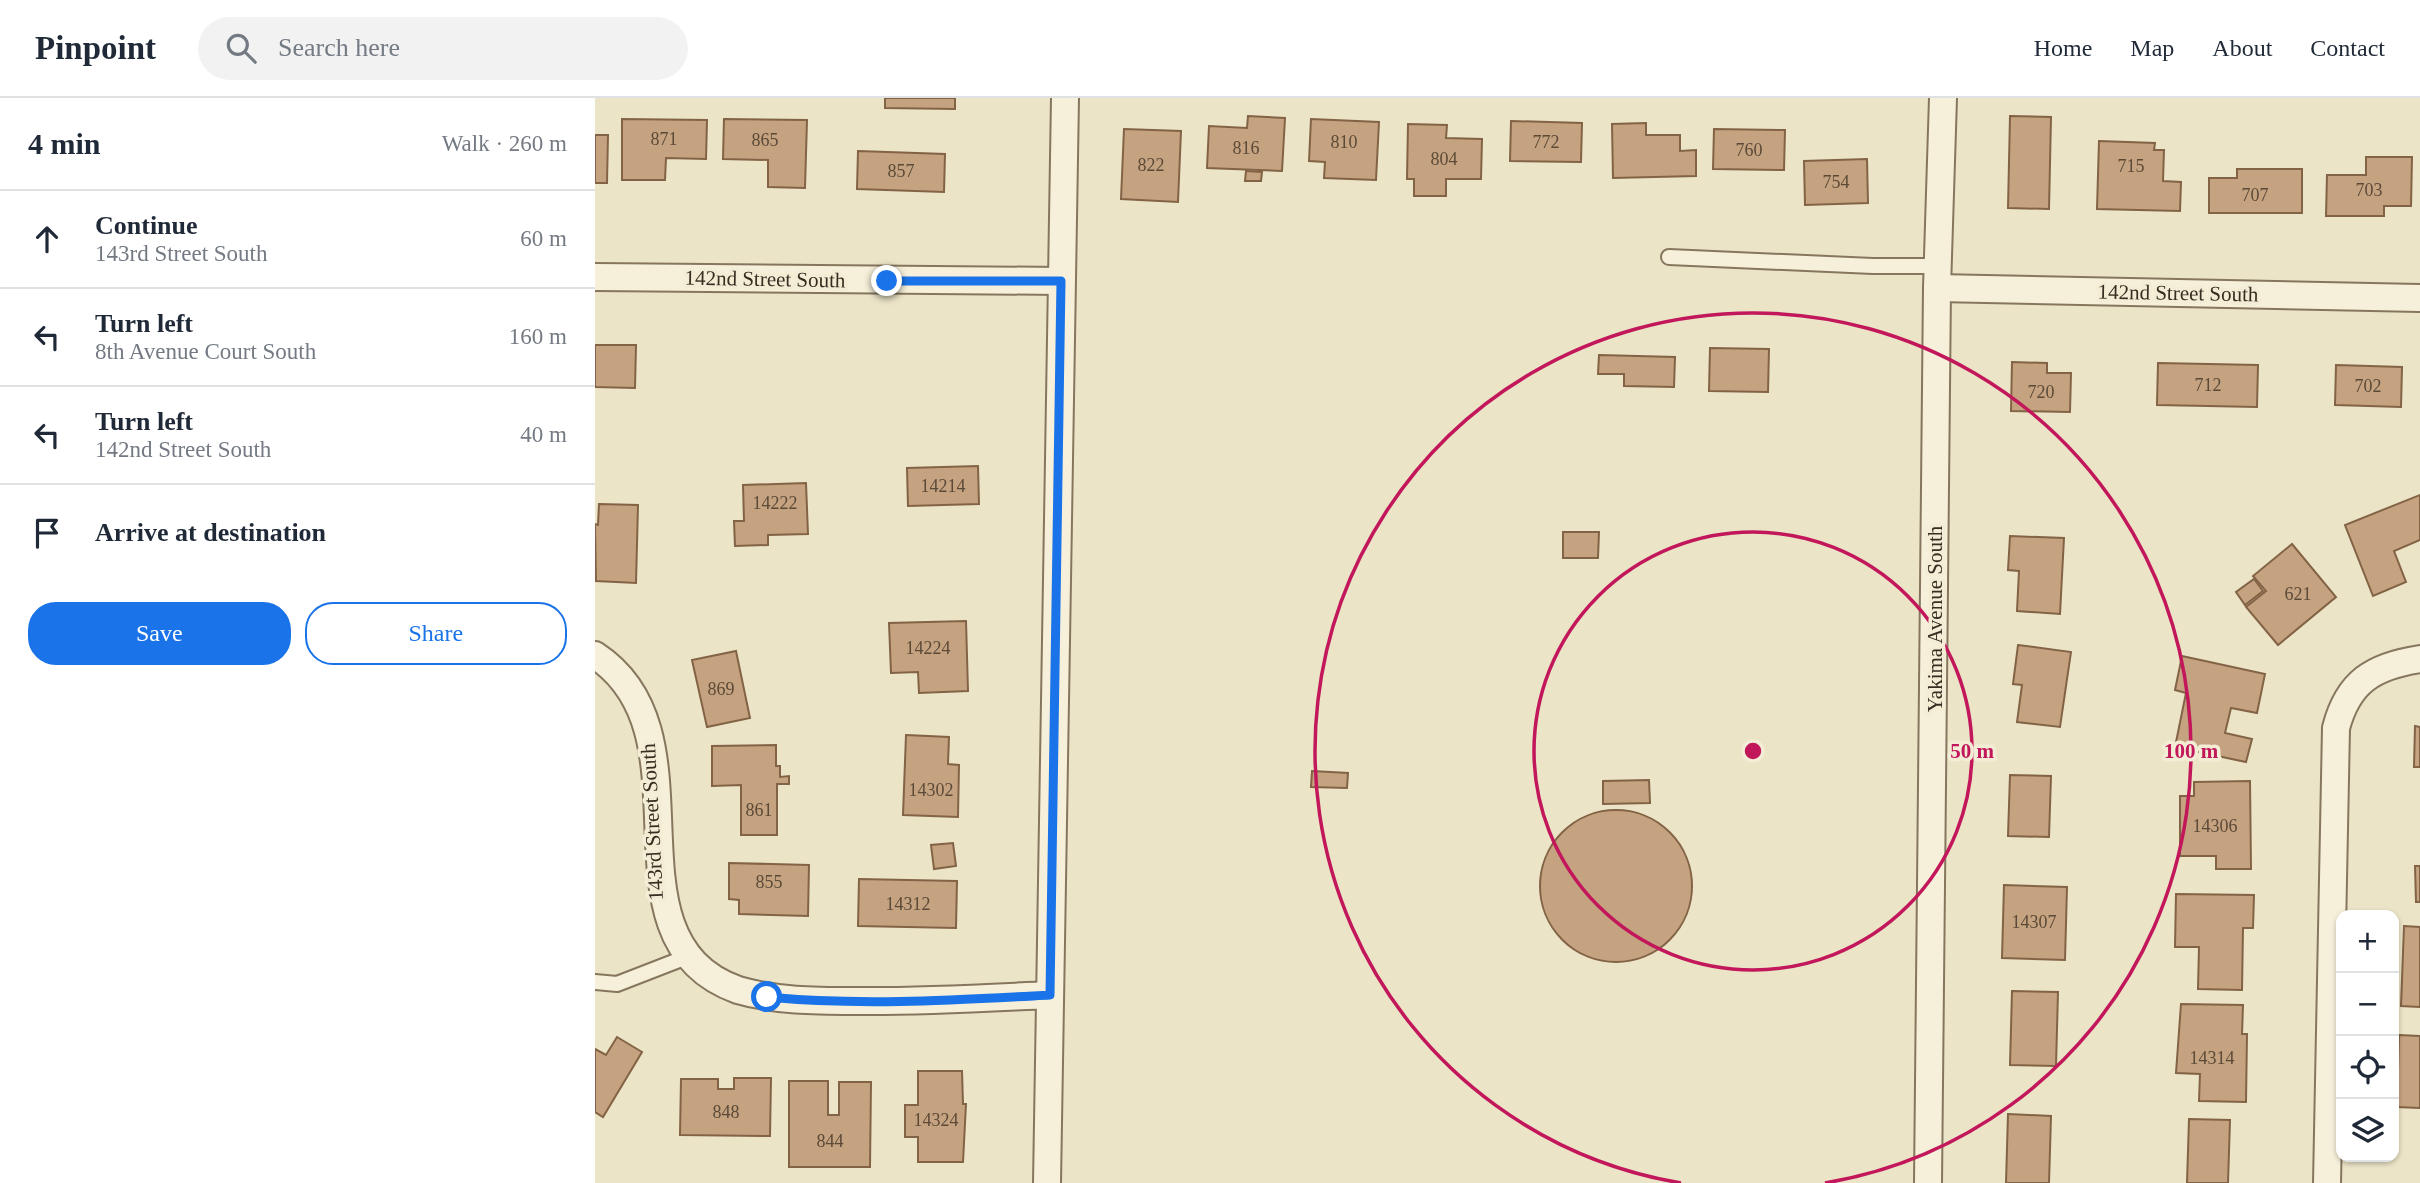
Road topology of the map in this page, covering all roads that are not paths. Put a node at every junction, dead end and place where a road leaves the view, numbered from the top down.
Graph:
1 (1065, 98) edge
2 (1943, 98) edge
3 (1669, 257) dead end
4 (595, 277) edge
5 (1937, 277) junction
6 (1061, 281) junction
7 (2420, 298) edge
8 (595, 655) edge
9 (2420, 659) edge
10 (684, 958) junction
11 (595, 982) edge
12 (1050, 995) junction
13 (1047, 1183) edge
14 (1928, 1183) edge
15 (2327, 1183) edge

1 - 6 street
2 - 5 street, Yakima Avenue South
3 - 5 lane
4 - 6 street, 142nd Street South
5 - 7 street, 142nd Street South
5 - 14 street, Yakima Avenue South
6 - 12 street
8 - 10 street, 143rd Street South
9 - 15 street
10 - 11 lane
10 - 12 street, 143rd Street South
12 - 13 street

